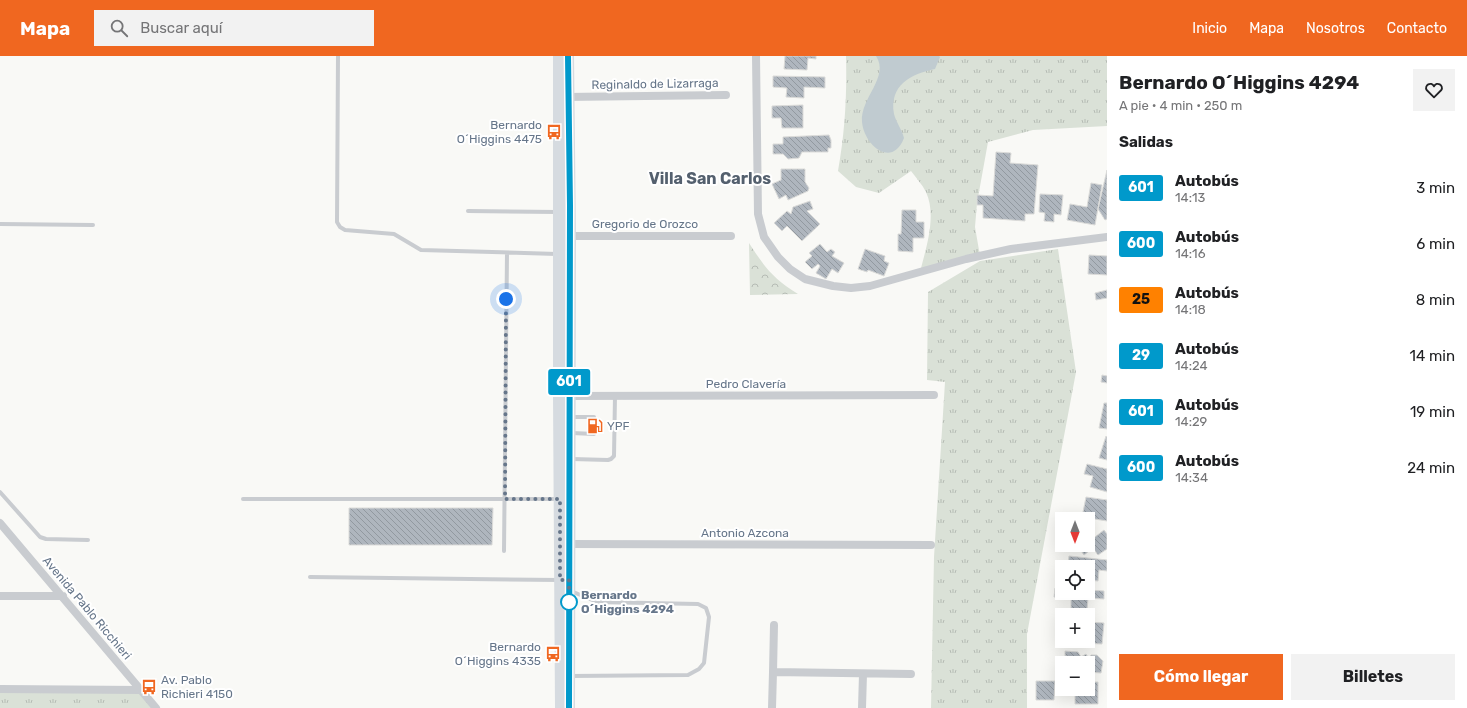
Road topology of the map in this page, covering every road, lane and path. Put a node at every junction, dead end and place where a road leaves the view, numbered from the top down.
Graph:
1 (338, 56) edge
2 (559, 56) edge
3 (568, 56) edge
4 (756, 56) edge
5 (726, 95) dead end
6 (565, 97) junction
7 (468, 211) dead end
8 (560, 212) junction
9 (0, 224) edge
10 (93, 225) dead end
11 (565, 236) junction
12 (731, 236) dead end
13 (1107, 237) edge
14 (506, 253) junction
15 (560, 254) junction
16 (934, 395) dead end
17 (564, 396) junction
18 (615, 396) junction
19 (569, 417) junction
20 (594, 417) dead end
21 (609, 417) dead end
22 (615, 417) junction
23 (569, 433) junction
24 (594, 434) dead end
25 (609, 434) dead end
26 (615, 434) junction
27 (569, 459) junction
28 (0, 492) edge
29 (243, 499) dead end
30 (505, 499) junction
31 (564, 499) junction
32 (0, 523) edge
33 (88, 540) dead end
34 (565, 544) junction
35 (931, 545) dead end
36 (504, 551) dead end
37 (310, 577) dead end
38 (566, 583) junction
39 (0, 596) edge
40 (63, 596) junction
41 (774, 625) dead end
42 (773, 672) junction
43 (863, 674) junction
44 (911, 674) dead end
45 (569, 676) junction
46 (0, 689) edge
47 (141, 690) junction
48 (565, 692) junction
49 (156, 708) edge
50 (561, 708) edge
51 (569, 708) edge
52 (772, 708) edge
53 (862, 708) edge

1 - 14 lane
2 - 6 main road
3 - 6 main road
4 - 13 street
5 - 6 street, Reginaldo de Lizarraga
6 - 8 main road
6 - 11 main road
7 - 8 lane
8 - 11 main road
9 - 10 lane
11 - 12 street, Gregorio de Orozco
11 - 15 main road
11 - 17 main road
14 - 15 lane
14 - 30 lane
15 - 17 main road
16 - 18 street, Pedro Clavería
17 - 18 street, Pedro Clavería
17 - 19 main road
17 - 31 main road
18 - 22 lane
19 - 20 lane
19 - 23 main road
21 - 22 lane
22 - 26 lane
23 - 24 lane
23 - 27 main road
25 - 26 lane
26 - 27 lane
27 - 31 main road
28 - 33 lane
29 - 30 lane
30 - 31 lane
30 - 36 lane
31 - 34 main road
32 - 40 street, Avenida Pablo Ricchieri
34 - 35 street, Antonio Azcona
34 - 38 main road
37 - 38 lane
38 - 45 main road
38 - 45 lane
38 - 48 main road
39 - 40 street
40 - 47 street, Avenida Pablo Ricchieri
41 - 42 street
42 - 43 street
42 - 52 street
43 - 44 street
43 - 53 street
45 - 48 main road
46 - 47 street
47 - 49 street, Avenida Pablo Ricchieri
48 - 50 main road
48 - 51 main road

